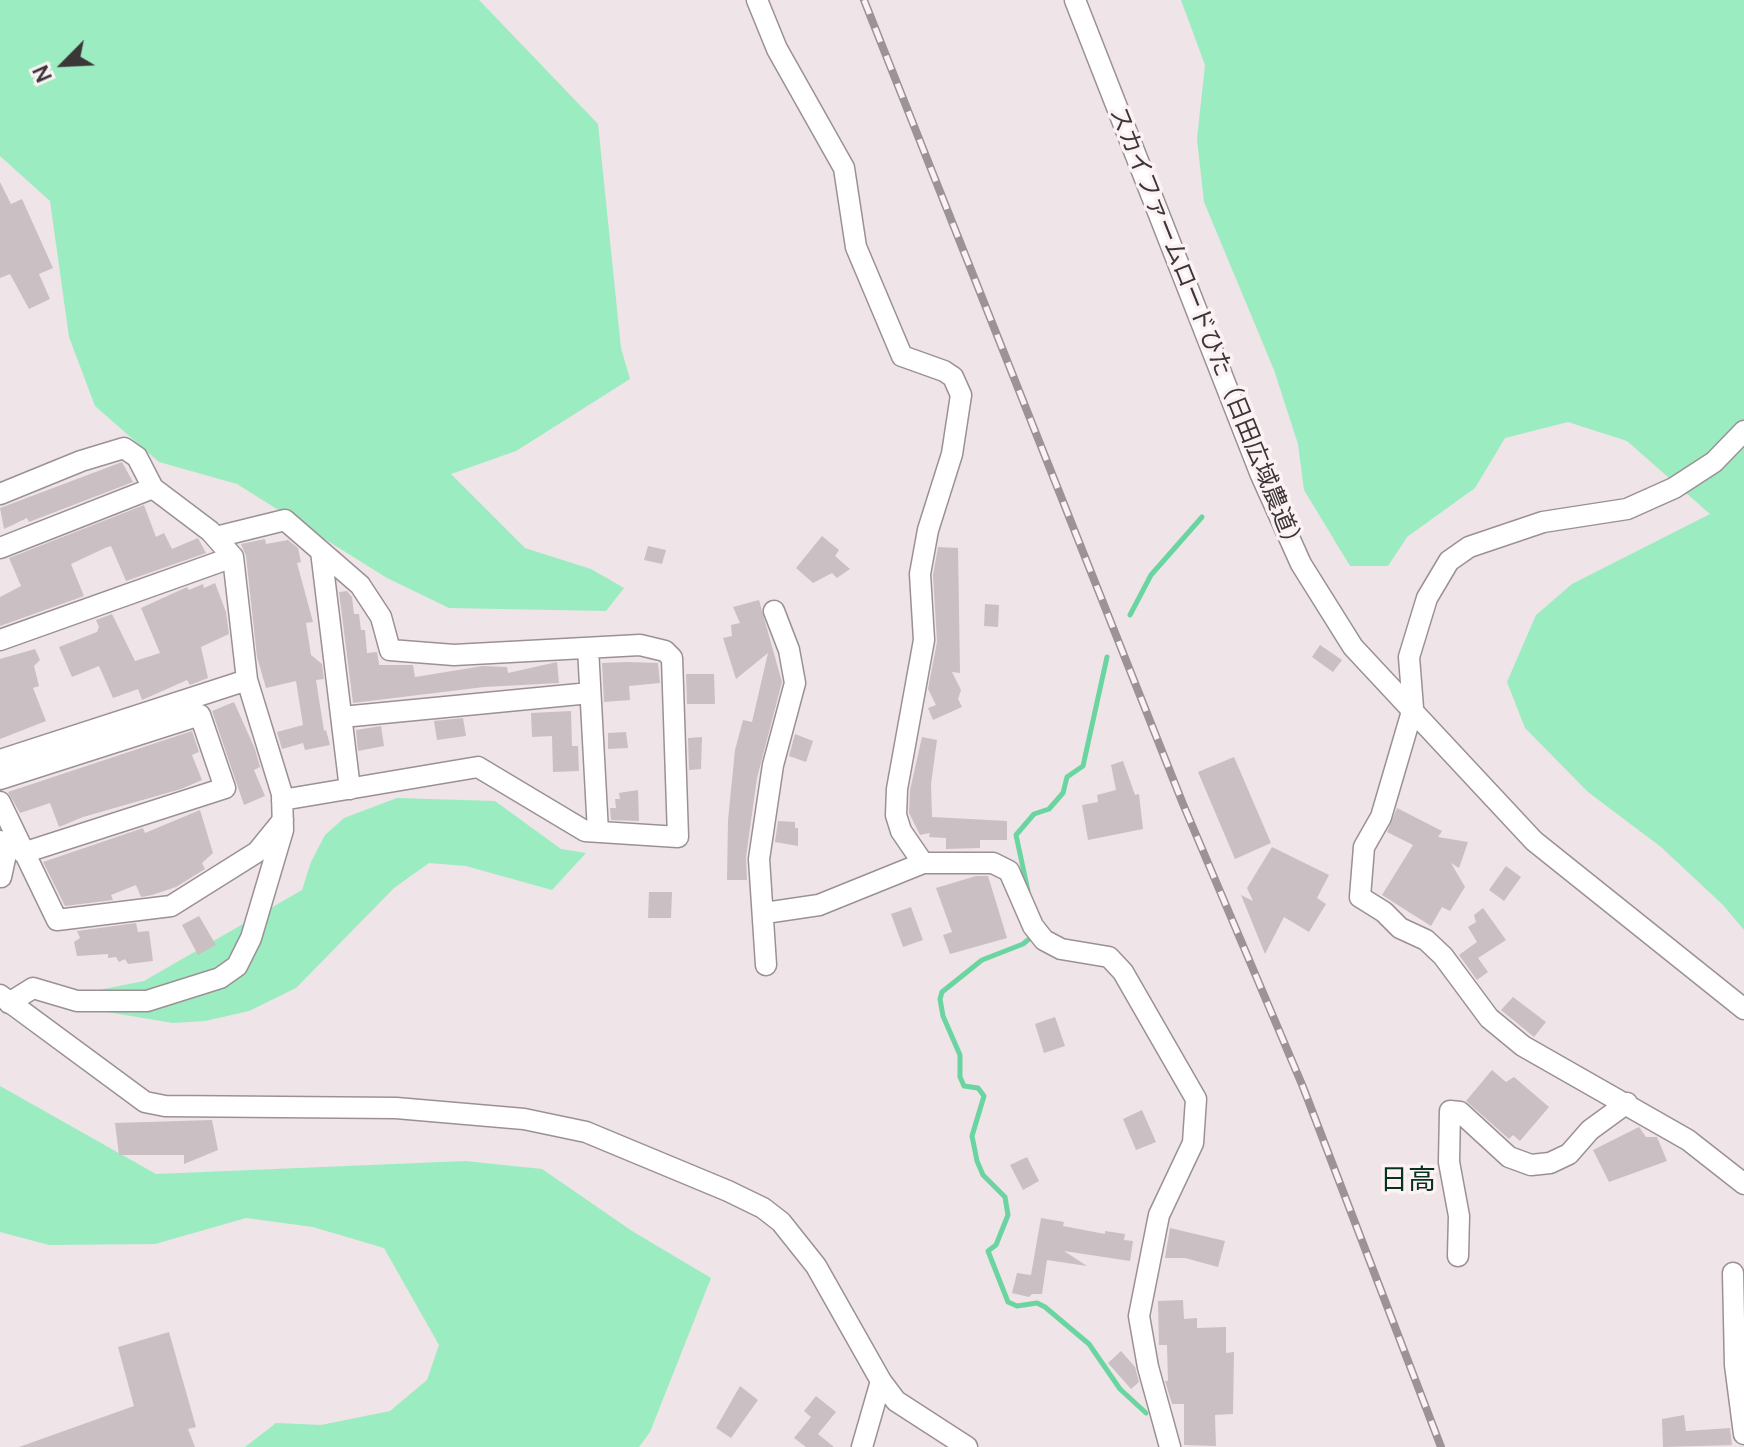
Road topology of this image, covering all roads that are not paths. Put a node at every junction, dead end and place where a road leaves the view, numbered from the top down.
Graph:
1 (757, 0) edge
2 (1075, 0) edge
3 (1744, 431) edge
4 (153, 488) junction
5 (0, 494) edge
6 (216, 537) junction
7 (0, 548) edge
8 (321, 551) junction
9 (233, 557) junction
10 (774, 611) dead end
11 (0, 640) edge
12 (588, 648) junction
13 (247, 680) junction
14 (590, 693) junction
15 (1413, 708) junction
16 (342, 717) junction
17 (0, 760) edge
18 (0, 779) edge
19 (350, 789) junction
20 (0, 802) edge
21 (282, 810) junction
22 (598, 832) junction
23 (0, 841) edge
24 (23, 853) junction
25 (923, 863) junction
26 (1, 877) edge
27 (765, 913) junction
28 (766, 965) dead end
29 (4, 999) edge
30 (1744, 1009) edge
31 (1627, 1103) junction
32 (1744, 1184) edge
33 (1458, 1256) dead end
34 (1733, 1273) dead end
35 (881, 1381) junction
36 (1744, 1434) edge
37 (862, 1447) edge
38 (967, 1447) edge
39 (1170, 1447) edge

1 - 25 street
2 - 15 street, スカイファームロードひた（日田広域農道）
3 - 15 street
4 - 5 street
4 - 6 street
4 - 7 street
6 - 8 street
6 - 9 street
8 - 12 street
8 - 16 street
9 - 11 street
9 - 13 street
10 - 27 street
12 - 14 street
12 - 22 street
13 - 17 street
13 - 21 street
14 - 16 street
14 - 22 street
15 - 30 street, スカイファームロードひた（日田広域農道）
15 - 31 street
16 - 19 street
18 - 24 street
19 - 21 street
19 - 22 street
20 - 24 street
21 - 24 street
21 - 29 street
23 - 26 street
25 - 27 street
25 - 39 street
27 - 28 street
29 - 35 street
31 - 32 street
31 - 33 street
34 - 36 street
35 - 37 street
35 - 38 street

